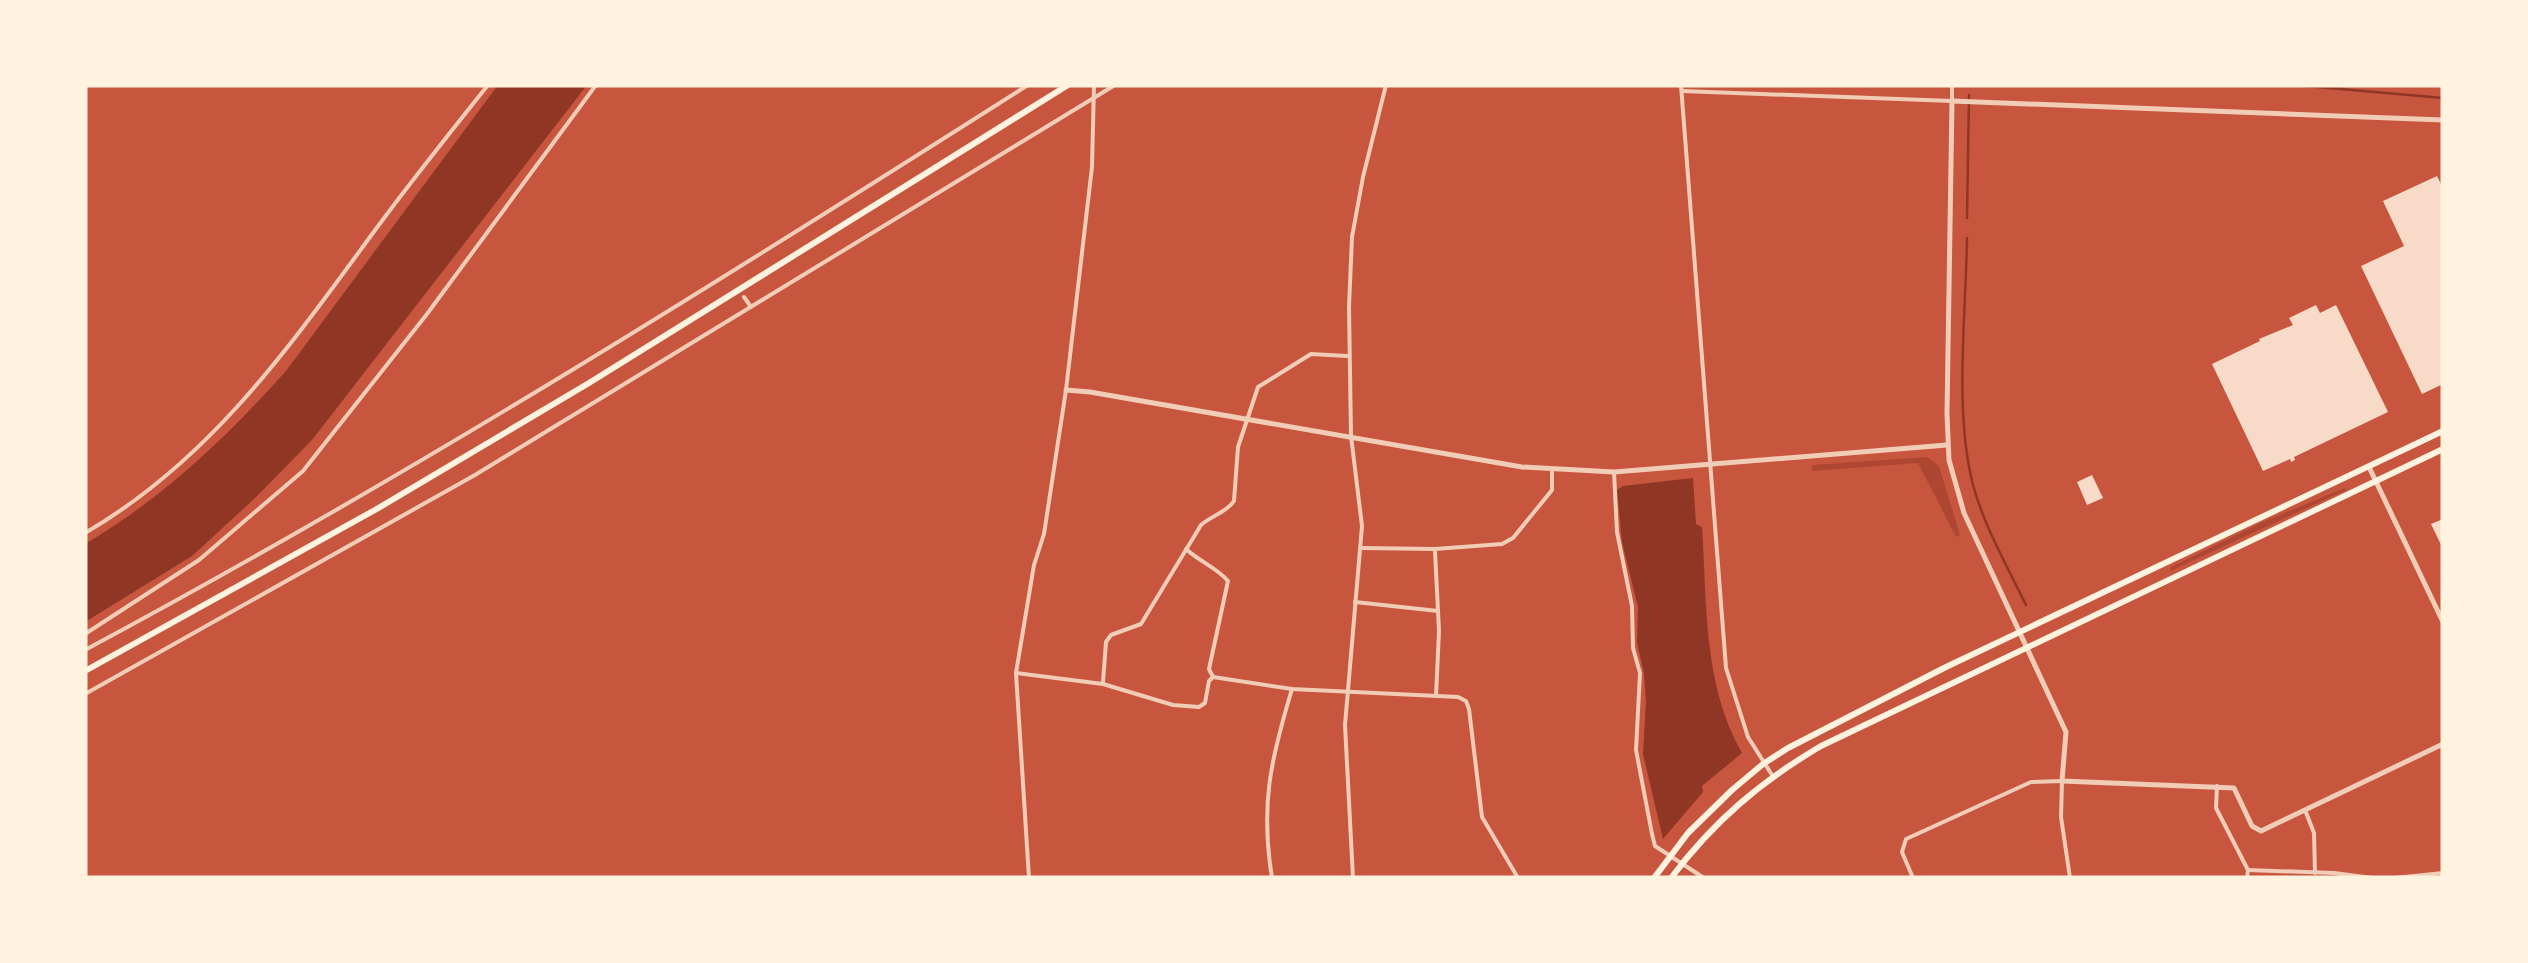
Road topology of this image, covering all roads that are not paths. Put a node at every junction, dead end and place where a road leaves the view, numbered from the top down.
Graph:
1 (488, 85) edge
2 (596, 85) edge
3 (1028, 85) edge
4 (1068, 85) edge
5 (1094, 85) edge
6 (1115, 85) edge
7 (1386, 85) edge
8 (1952, 85) edge
9 (1682, 88) edge
10 (1093, 99) junction
11 (1952, 101) junction
12 (2443, 120) edge
13 (730, 274) junction
14 (735, 281) dead end
15 (744, 297) dead end
16 (751, 306) junction
17 (1347, 356) junction
18 (1066, 390) junction
19 (1247, 418) junction
20 (2443, 431) edge
21 (1351, 436) junction
22 (453, 444) junction
23 (1947, 445) junction
24 (2443, 449) edge
25 (458, 451) dead end
26 (1710, 465) junction
27 (469, 466) dead end
28 (2368, 466) junction
29 (1552, 470) junction
30 (1614, 472) junction
31 (475, 476) junction
32 (2376, 481) junction
33 (85, 533) edge
34 (1362, 548) junction
35 (1435, 549) junction
36 (1186, 550) junction
37 (1355, 602) junction
38 (1438, 611) junction
39 (2443, 622) edge
40 (2020, 632) junction
41 (85, 634) edge
42 (2026, 646) junction
43 (85, 650) edge
44 (85, 671) edge
45 (1016, 674) junction
46 (1213, 677) junction
47 (1103, 684) junction
48 (1292, 689) junction
49 (1346, 689) junction
50 (85, 694) edge
51 (1436, 696) junction
52 (2442, 748) edge
53 (1762, 764) junction
54 (1772, 775) junction
55 (2062, 781) junction
56 (2217, 786) junction
57 (2305, 810) junction
58 (1668, 857) junction
59 (1681, 864) junction
60 (2248, 870) junction
61 (2315, 872) junction
62 (2443, 873) edge
63 (1029, 878) edge
64 (1272, 878) edge
65 (1353, 878) edge
66 (1518, 878) edge
67 (1654, 878) edge
68 (1671, 878) edge
69 (1704, 878) edge
70 (1914, 878) edge
71 (2070, 878) edge
72 (2247, 878) edge
73 (2373, 878) edge
74 (2394, 878) edge

1 - 33 street
2 - 41 street
3 - 13 street
4 - 44 main road
5 - 10 street
6 - 10 street
7 - 17 street
8 - 11 street
9 - 11 street
9 - 26 street
10 - 16 street
10 - 18 street
11 - 12 street
11 - 23 street
13 - 14 street
13 - 22 street
15 - 16 street
16 - 31 street
17 - 19 street
17 - 21 street
18 - 19 street
18 - 45 street
19 - 21 street
19 - 36 street
20 - 28 main road
21 - 29 street
21 - 34 street
22 - 25 street
22 - 43 street
23 - 26 street
23 - 40 street
24 - 32 main road
26 - 30 street
26 - 53 street
27 - 31 street
28 - 32 street
28 - 40 main road
29 - 30 street
29 - 35 street
30 - 58 street
31 - 50 street
32 - 39 street
32 - 42 main road
34 - 35 street
34 - 37 street
35 - 38 street
36 - 46 street
36 - 47 street
37 - 38 street
37 - 49 street
38 - 51 street
40 - 42 street
40 - 53 main road
42 - 54 main road
42 - 55 street
45 - 47 street
45 - 63 street
46 - 47 street
46 - 48 street
48 - 49 street
48 - 64 street
49 - 51 street
49 - 65 street
51 - 66 street
52 - 57 street
53 - 54 street
53 - 58 main road
54 - 59 main road
55 - 56 street
55 - 70 street
55 - 71 street
56 - 57 street
56 - 60 street
57 - 61 street
58 - 59 street
58 - 67 main road
59 - 68 main road
59 - 69 street
60 - 61 street
60 - 72 street
61 - 73 street
62 - 74 street

